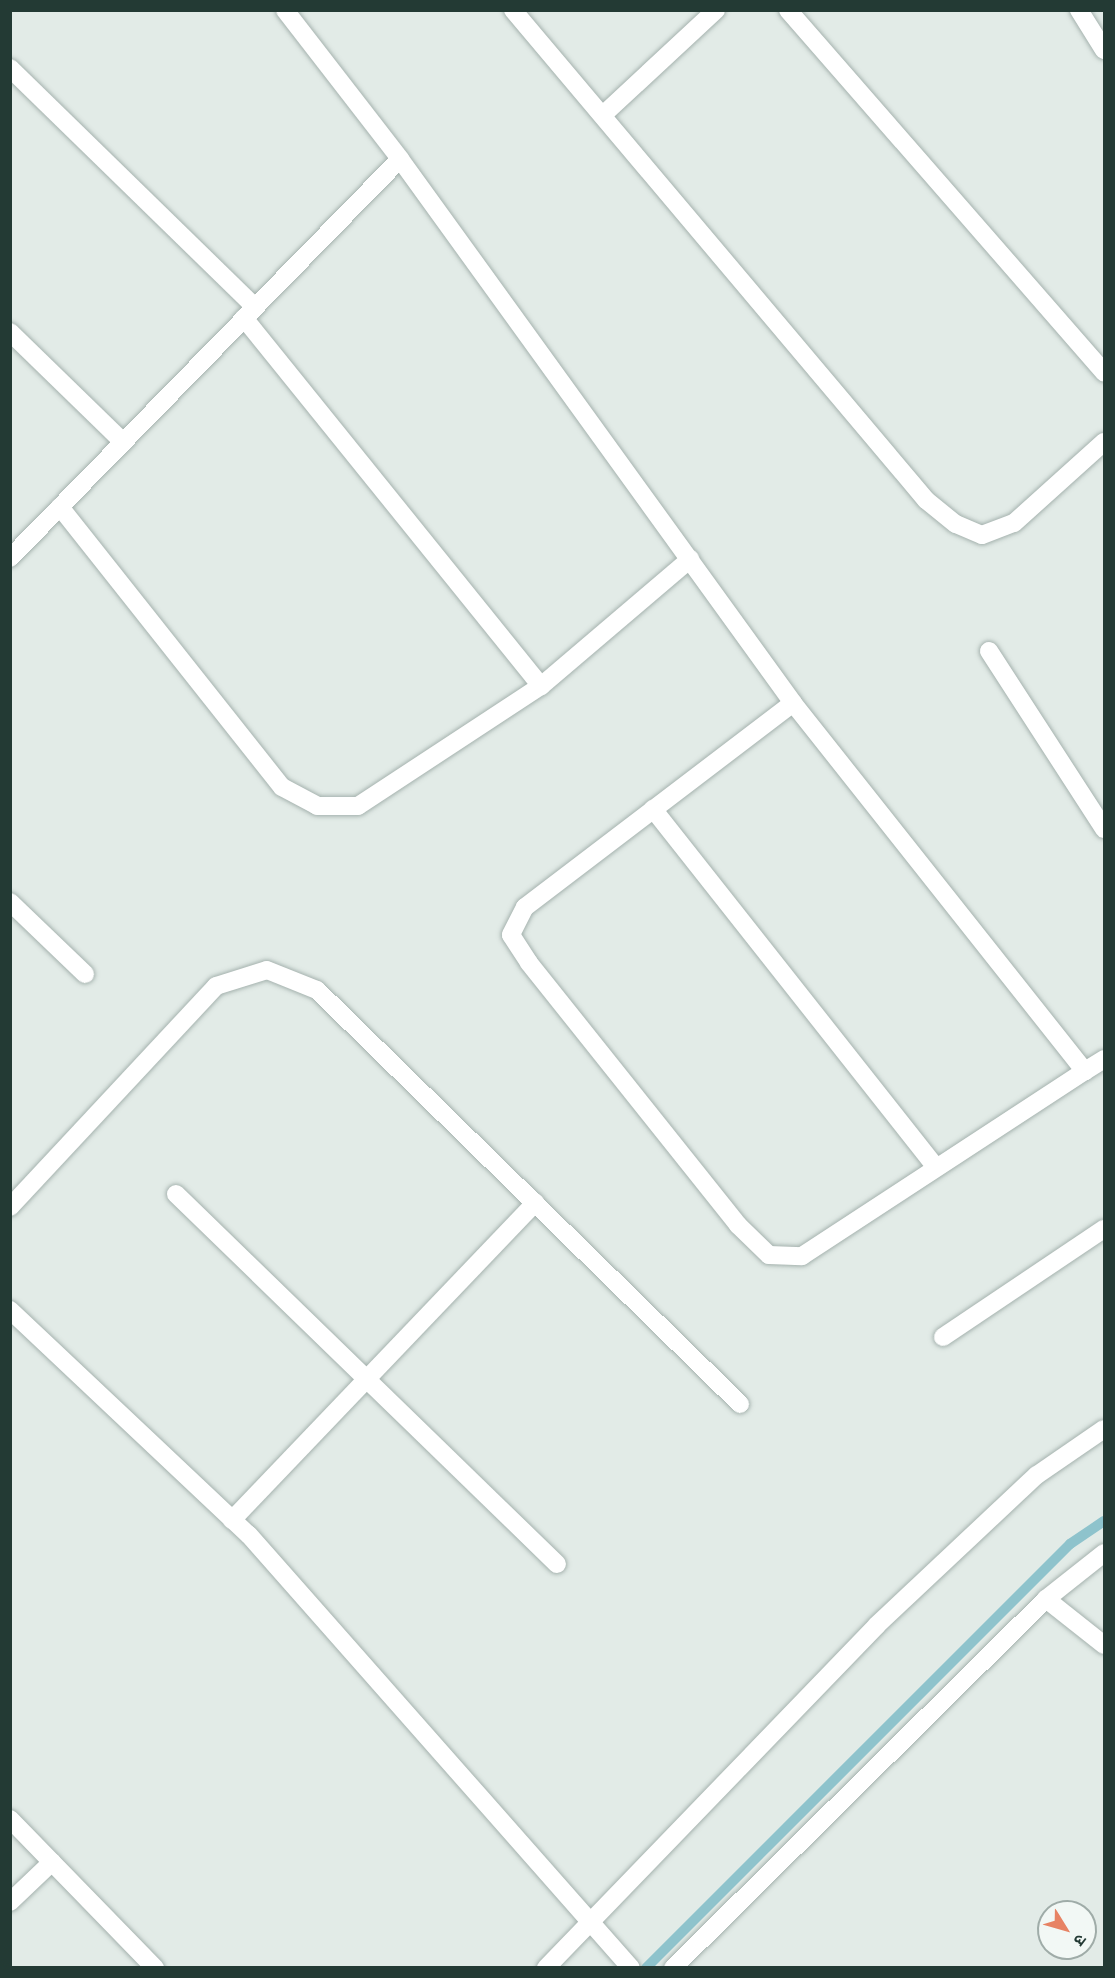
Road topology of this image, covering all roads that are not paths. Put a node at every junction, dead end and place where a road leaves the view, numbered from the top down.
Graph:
1 (285, 10) edge
2 (513, 10) edge
3 (716, 10) edge
4 (788, 10) edge
5 (1079, 10) edge
6 (1104, 50) edge
7 (10, 68) edge
8 (604, 114) junction
9 (400, 159) junction
10 (250, 313) junction
11 (10, 332) edge
12 (1104, 372) edge
13 (123, 442) junction
14 (1104, 442) edge
15 (60, 507) junction
16 (10, 558) edge
17 (690, 559) junction
18 (989, 651) dead end
19 (541, 686) junction
20 (793, 703) junction
21 (653, 809) junction
22 (1104, 829) edge
23 (10, 902) edge
24 (85, 974) dead end
25 (1104, 1059) edge
26 (1085, 1071) junction
27 (935, 1166) junction
28 (176, 1194) dead end
29 (535, 1203) junction
30 (10, 1207) edge
31 (1104, 1229) edge
32 (10, 1310) edge
33 (943, 1337) dead end
34 (367, 1379) junction
35 (740, 1404) dead end
36 (1104, 1429) edge
37 (232, 1520) junction
38 (1104, 1553) edge
39 (557, 1564) dead end
40 (1046, 1599) junction
41 (1104, 1645) edge
42 (10, 1819) edge
43 (52, 1862) junction
44 (10, 1902) edge
45 (589, 1922) junction
46 (626, 1963) edge
47 (155, 1968) edge
48 (546, 1968) edge
49 (673, 1968) edge

1 - 9 street
2 - 8 street
3 - 8 street
4 - 12 street
5 - 6 street
7 - 10 street
8 - 14 street
9 - 10 street
9 - 17 street
10 - 13 street
10 - 19 street
11 - 13 street
13 - 15 street
15 - 16 street
15 - 19 street
17 - 19 street
17 - 20 street
18 - 22 street
20 - 21 street
20 - 26 street
21 - 27 street
21 - 27 street
23 - 24 street
25 - 26 street
26 - 27 street
28 - 34 street
29 - 30 street
29 - 34 street
29 - 35 street
31 - 33 street
32 - 37 street
34 - 37 street
34 - 39 street
36 - 45 street
37 - 45 street
38 - 40 street
40 - 41 street
40 - 49 street
42 - 43 street
43 - 44 street
43 - 47 street
45 - 46 street
45 - 48 street

